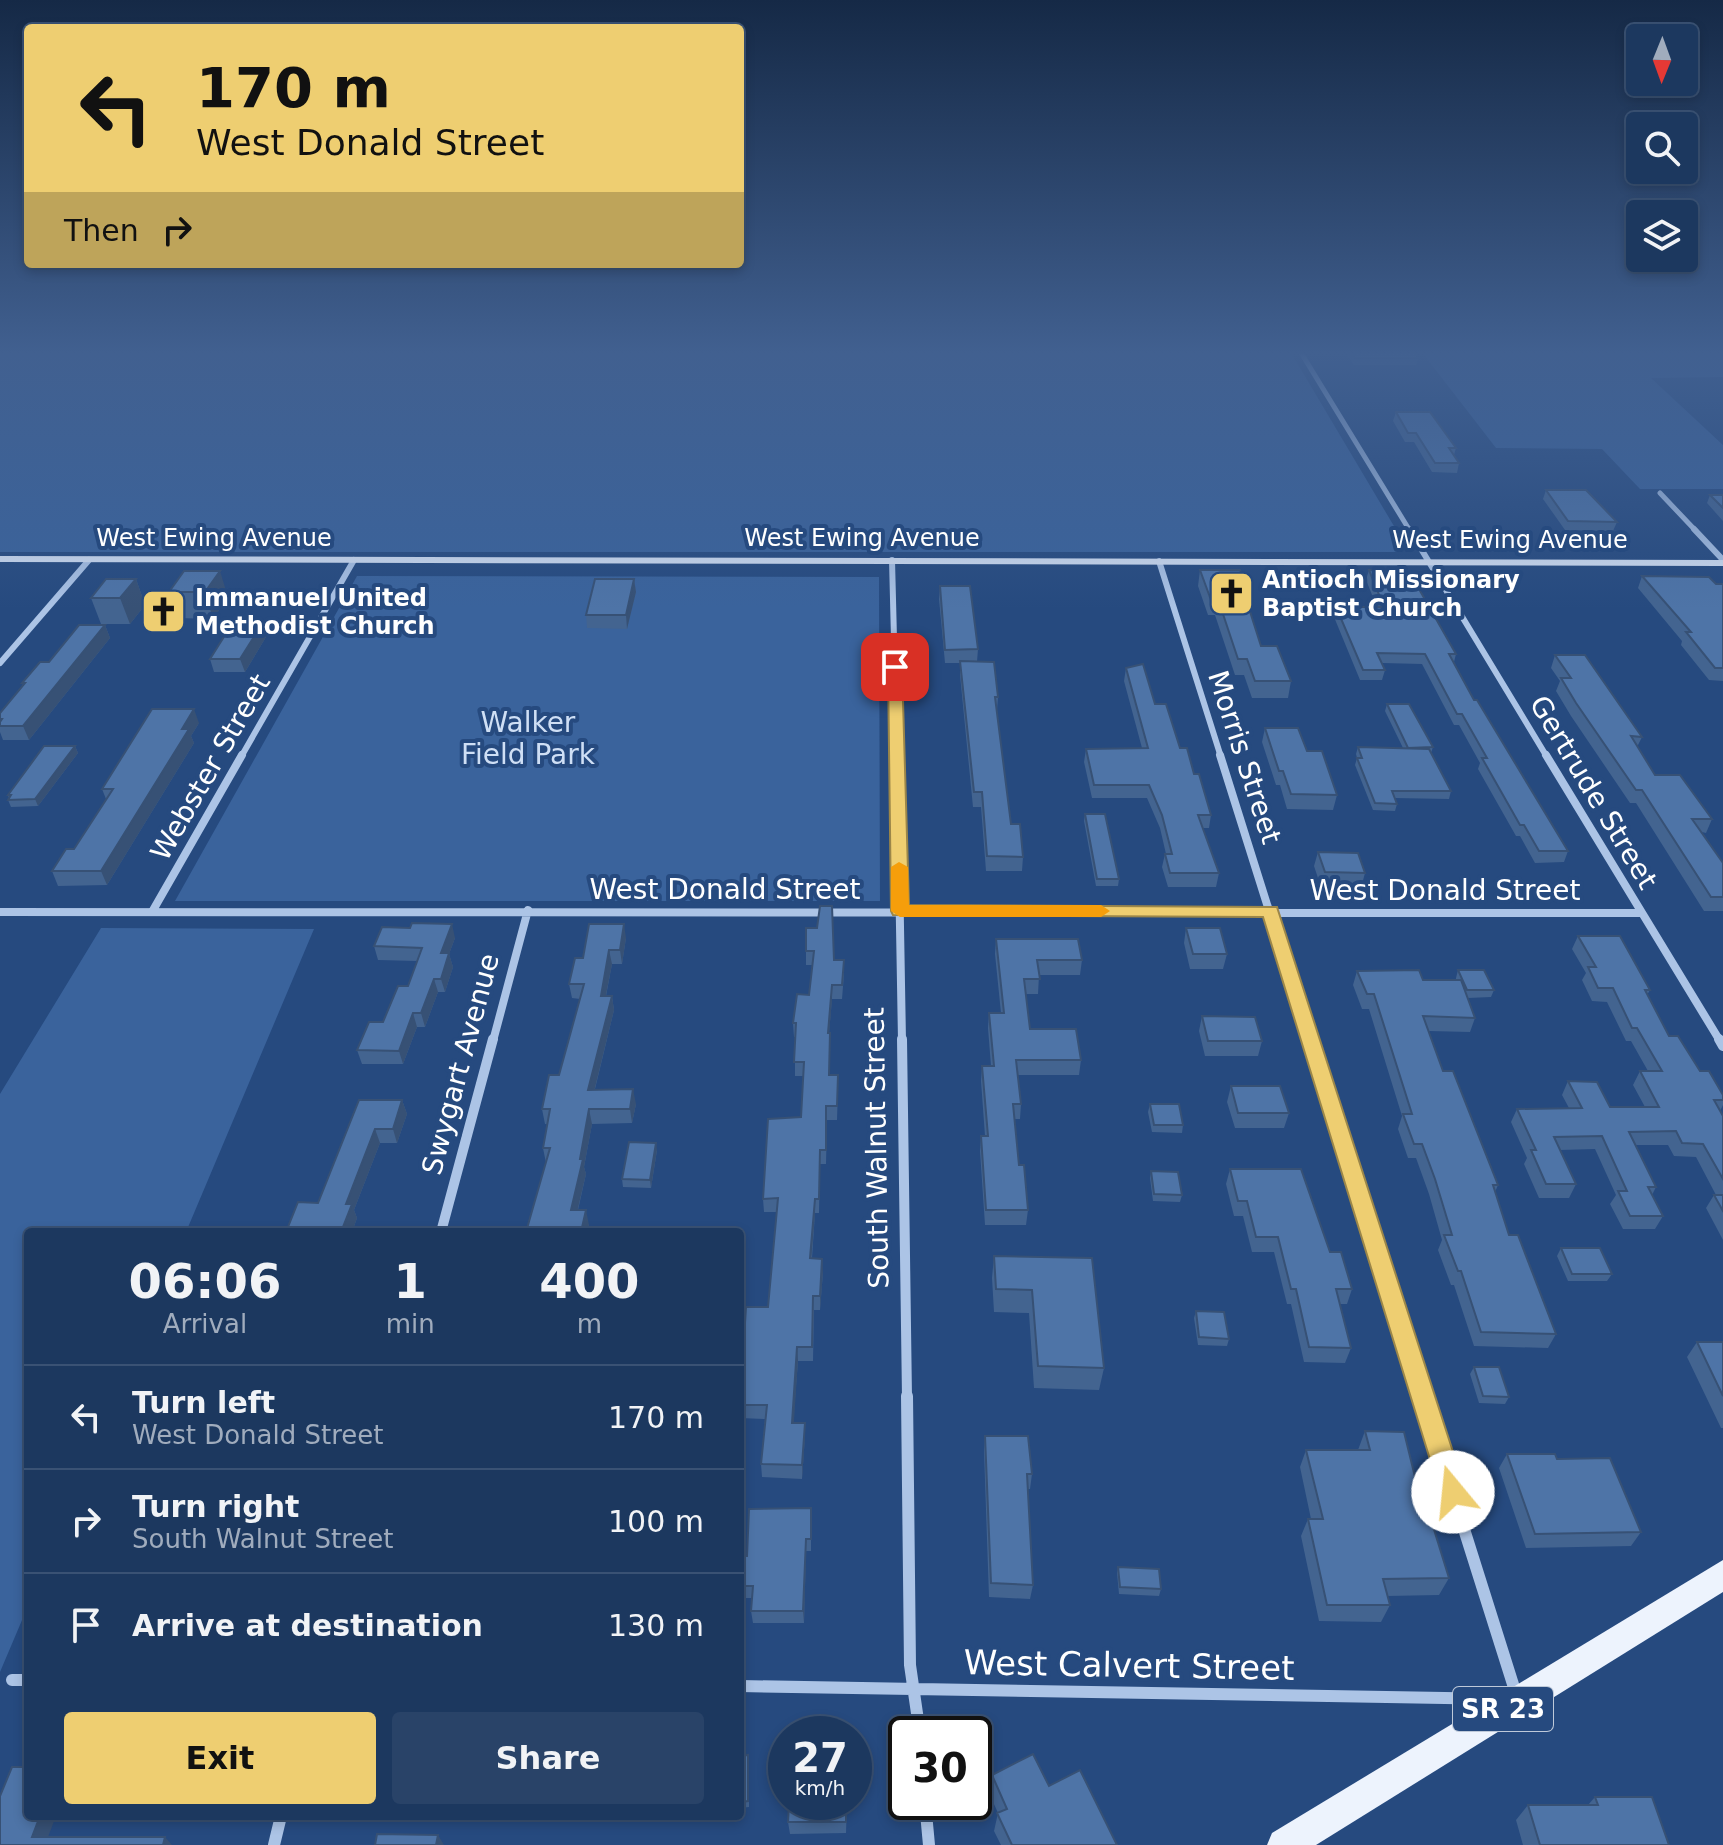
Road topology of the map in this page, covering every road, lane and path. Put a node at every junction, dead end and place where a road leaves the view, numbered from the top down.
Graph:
1 (1353, 437) edge
2 (1660, 493) dead end
3 (0, 559) edge
4 (89, 560) junction
5 (354, 560) junction
6 (892, 560) junction
7 (1159, 561) junction
8 (1429, 561) junction
9 (1723, 561) edge
10 (0, 663) edge
11 (528, 910) junction
12 (900, 911) junction
13 (1271, 911) junction
14 (0, 912) edge
15 (152, 912) junction
16 (1641, 913) junction
17 (1723, 1046) edge
18 (442, 1228) edge
19 (1719, 1582) edge
20 (12, 1680) dead end
21 (24, 1680) edge
22 (744, 1686) edge
23 (914, 1689) junction
24 (1518, 1700) junction
25 (918, 1716) edge
26 (280, 1820) edge
27 (927, 1820) edge
28 (274, 1845) edge
29 (929, 1845) edge
30 (1284, 1845) edge

1 - 8 street, Gertrude Street
2 - 9 street
3 - 4 street, West Ewing Avenue
4 - 5 street, West Ewing Avenue
4 - 10 street
5 - 6 street, West Ewing Avenue
5 - 15 street, Webster Street
6 - 7 street, West Ewing Avenue
6 - 12 street, South Walnut Street
7 - 8 street, West Ewing Avenue
7 - 13 street, Morris Street
8 - 9 street, West Ewing Avenue
8 - 16 street, Gertrude Street
11 - 12 street, West Donald Street
11 - 15 street, West Donald Street
11 - 18 street, Swygart Avenue
12 - 13 street, West Donald Street
12 - 23 street, South Walnut Street
13 - 16 street, West Donald Street
13 - 24 street, Morris Street
14 - 15 street, West Donald Street
16 - 17 street, Gertrude Street
19 - 24 main road, SR 23
20 - 21 street
22 - 23 street, West Calvert Street
23 - 24 street, West Calvert Street
23 - 25 street, South Walnut Street
24 - 30 main road, SR 23
26 - 28 street
27 - 29 street

